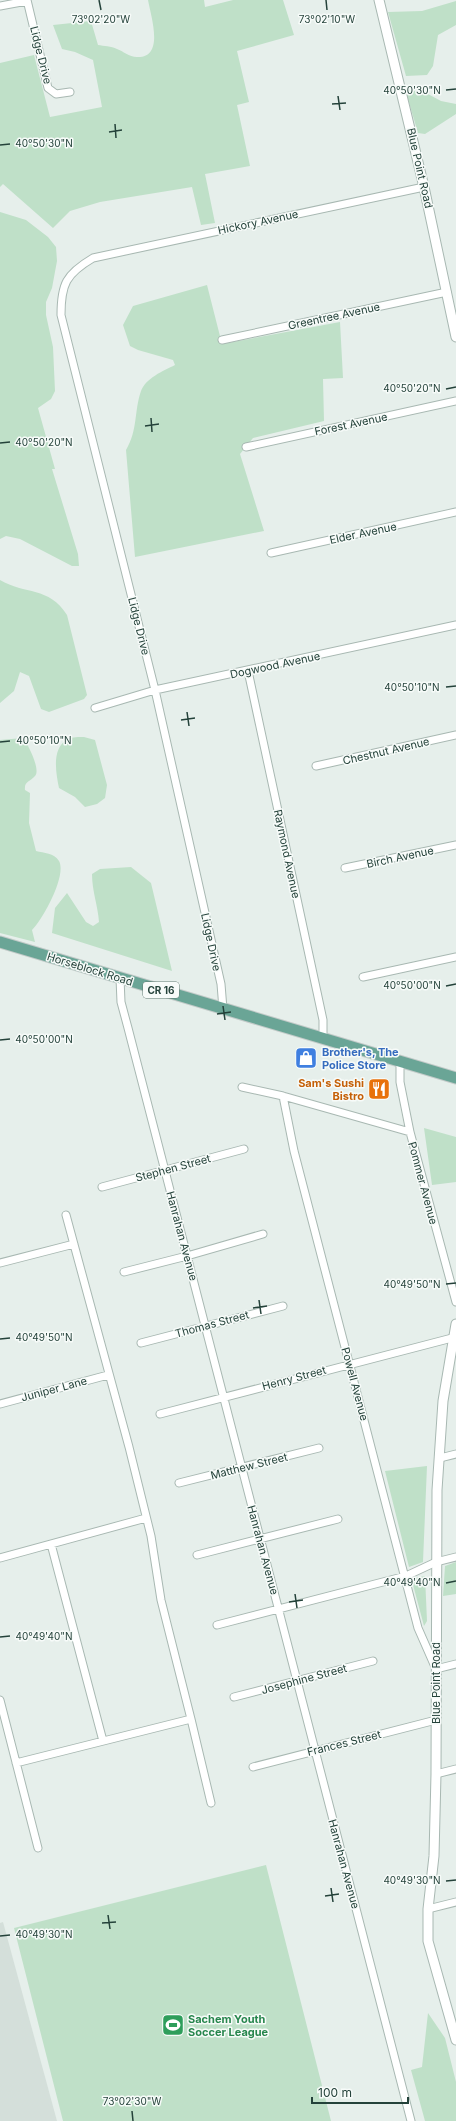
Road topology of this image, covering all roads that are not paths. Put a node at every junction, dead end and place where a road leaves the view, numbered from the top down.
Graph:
1 (379, 0) edge
2 (27, 1) edge
3 (0, 6) edge
4 (70, 92) dead end
5 (424, 187) junction
6 (93, 258) joint
7 (447, 292) junction
8 (456, 337) edge
9 (222, 340) dead end
10 (456, 401) edge
11 (246, 447) dead end
12 (456, 512) edge
13 (271, 553) dead end
14 (456, 625) edge
15 (248, 671) junction
16 (155, 690) junction
17 (95, 708) dead end
18 (456, 735) edge
19 (316, 766) dead end
20 (456, 845) edge
21 (345, 868) dead end
22 (0, 942) edge
23 (456, 957) edge
24 (363, 977) dead end
25 (120, 978) junction
26 (223, 1009) junction
27 (323, 1038) junction
28 (400, 1062) junction
29 (456, 1078) edge
30 (242, 1087) dead end
31 (282, 1096) junction
32 (410, 1132) junction
33 (244, 1149) dead end
34 (164, 1170) junction
35 (102, 1187) dead end
36 (66, 1214) dead end
37 (263, 1234) dead end
38 (74, 1244) junction
39 (187, 1256) junction
40 (0, 1263) edge
41 (124, 1272) dead end
42 (456, 1302) edge
43 (283, 1306) dead end
44 (456, 1324) edge
45 (206, 1326) junction
46 (452, 1338) junction
47 (141, 1343) dead end
48 (350, 1363) junction
49 (108, 1375) junction
50 (223, 1396) junction
51 (0, 1404) edge
52 (160, 1414) dead end
53 (319, 1448) dead end
54 (456, 1454) edge
55 (440, 1458) junction
56 (242, 1468) junction
57 (179, 1484) dead end
58 (146, 1518) junction
59 (338, 1519) dead end
60 (259, 1540) junction
61 (51, 1544) junction
62 (197, 1555) dead end
63 (456, 1557) edge
64 (0, 1558) edge
65 (436, 1562) junction
66 (406, 1576) junction
67 (278, 1609) junction
68 (217, 1626) dead end
69 (373, 1661) dead end
70 (456, 1664) edge
71 (436, 1669) junction
72 (297, 1682) junction
73 (234, 1698) dead end
74 (0, 1700) edge
75 (191, 1719) junction
76 (436, 1720) junction
77 (103, 1741) junction
78 (315, 1751) junction
79 (16, 1763) junction
80 (253, 1768) dead end
81 (456, 1769) edge
82 (436, 1774) junction
83 (211, 1803) dead end
84 (38, 1848) dead end
85 (456, 1902) edge
86 (428, 1909) junction
87 (456, 2040) edge
88 (411, 2121) edge

1 - 5 street, Blue Point Road
2 - 3 street
2 - 4 street, Lidge Drive
5 - 6 street, Hickory Avenue
5 - 7 street, Blue Point Road
6 - 16 street, Lidge Drive
7 - 8 street, Blue Point Road
7 - 9 street, Greentree Avenue
10 - 11 street, Forest Avenue
12 - 13 street, Elder Avenue
14 - 15 street, Dogwood Avenue
15 - 16 street, Dogwood Avenue
15 - 27 street, Raymond Avenue
16 - 17 street, Dogwood Avenue
16 - 26 street, Lidge Drive
18 - 19 street, Chestnut Avenue
20 - 21 street, Birch Avenue
22 - 25 main road, Horseblock Road / CR 16
23 - 24 street
25 - 26 main road, Horseblock Road / CR 16
25 - 34 street, Hanrahan Avenue
26 - 27 main road, Horseblock Road / CR 16
27 - 28 main road, Horseblock Road / CR 16
28 - 29 main road, Horseblock Road / CR 16
28 - 32 street, Pommer Avenue
30 - 31 street
31 - 32 street
31 - 48 street, Powell Avenue
32 - 42 street, Pommer Avenue
33 - 34 street, Stephen Street
34 - 35 street, Stephen Street
34 - 39 street, Hanrahan Avenue
36 - 38 street
37 - 39 street
38 - 40 street
38 - 49 street
39 - 41 street
39 - 45 street, Hanrahan Avenue
43 - 45 street, Thomas Street
44 - 46 street, Blue Point Road
45 - 47 street, Thomas Street
45 - 50 street, Hanrahan Avenue
46 - 48 street, Henry Street
46 - 55 street, Blue Point Road
48 - 50 street, Henry Street
48 - 66 street, Powell Avenue
49 - 51 street, Juniper Lane
49 - 58 street
50 - 52 street, Henry Street
50 - 56 street, Hanrahan Avenue
53 - 56 street, Matthew Street
54 - 55 street
55 - 65 street, Blue Point Road
56 - 57 street, Matthew Street
56 - 60 street, Hanrahan Avenue
58 - 61 street
58 - 75 street
59 - 60 street
60 - 62 street
60 - 67 street, Hanrahan Avenue
61 - 64 street
61 - 77 street
63 - 65 street
65 - 66 street
65 - 71 street, Blue Point Road
66 - 67 street
66 - 71 street, Powell Avenue
67 - 68 street
67 - 72 street, Hanrahan Avenue
69 - 72 street, Josephine Street
70 - 71 street
71 - 76 street, Blue Point Road
72 - 73 street, Josephine Street
72 - 78 street, Hanrahan Avenue
74 - 79 street
75 - 77 street
75 - 83 street
76 - 78 street, Frances Street
76 - 82 street, Blue Point Road
77 - 79 street
78 - 80 street, Frances Street
78 - 88 street, Hanrahan Avenue
79 - 84 street
81 - 82 street
82 - 86 street, Blue Point Road
85 - 86 street
86 - 87 street, Blue Point Road

